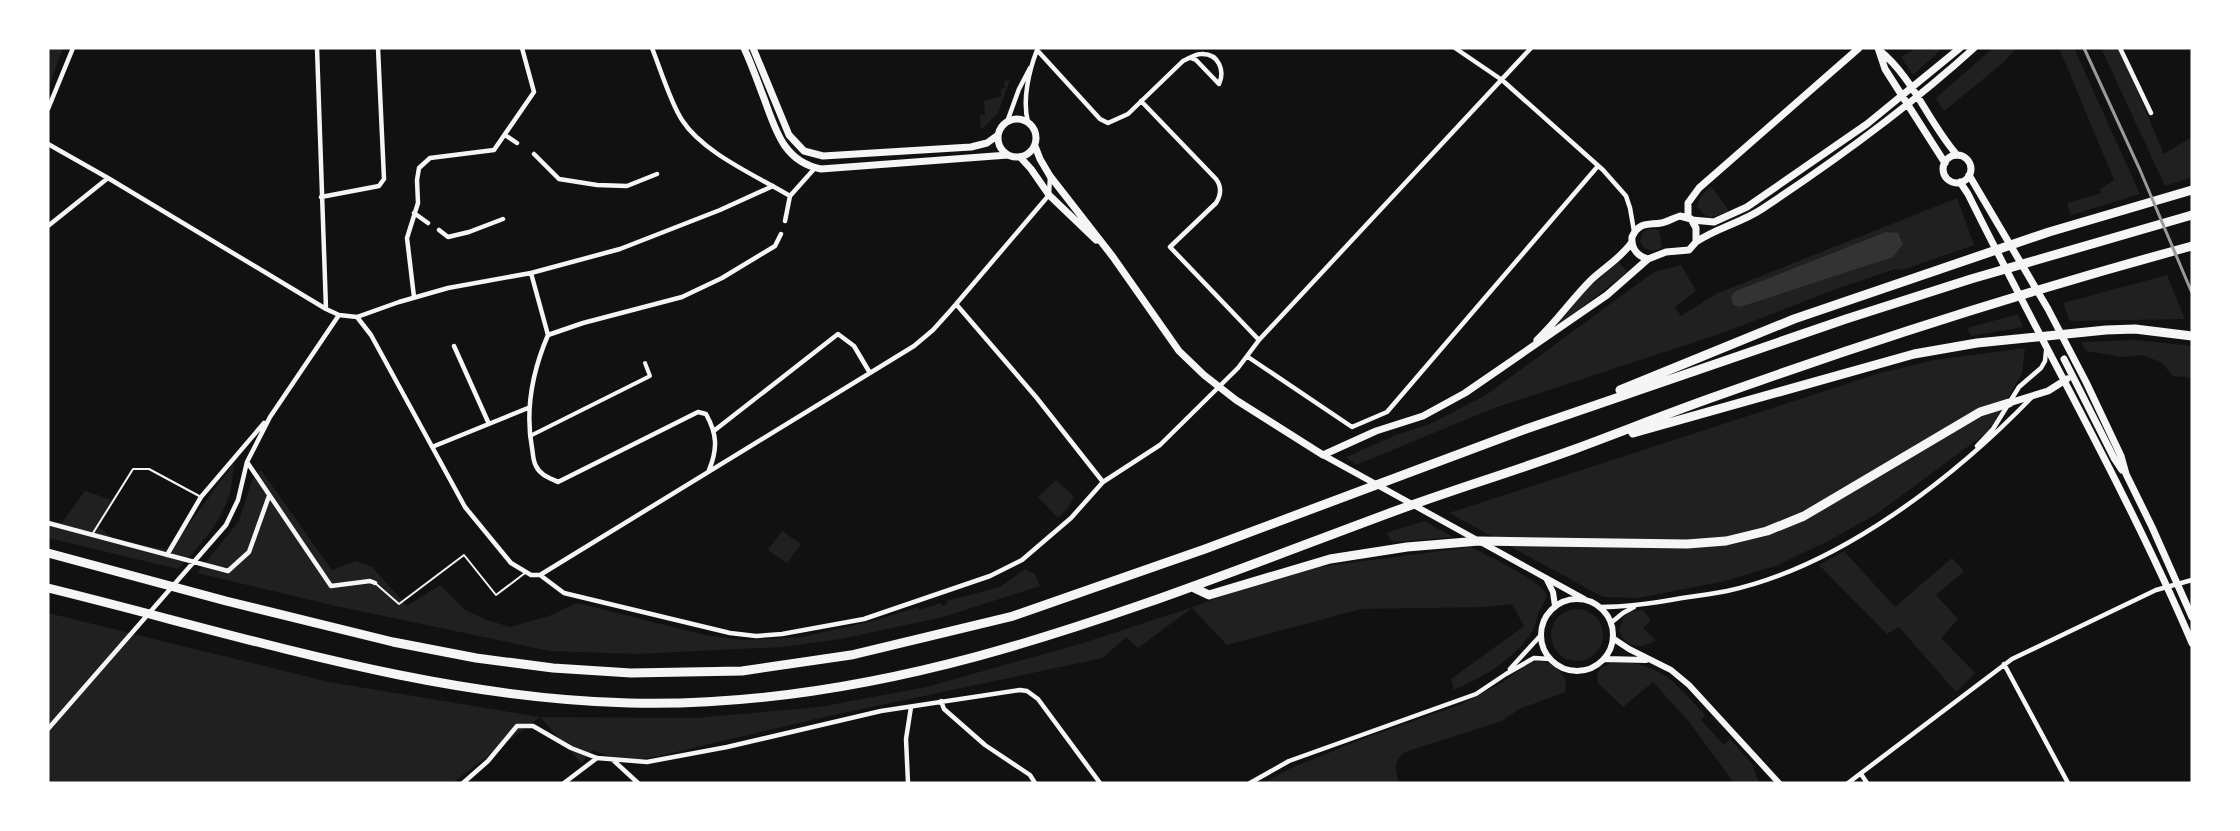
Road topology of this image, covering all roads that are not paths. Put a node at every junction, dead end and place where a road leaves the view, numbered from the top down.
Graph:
1 (73, 48) edge
2 (317, 48) edge
3 (378, 48) edge
4 (522, 48) edge
5 (652, 48) edge
6 (744, 48) edge
7 (753, 48) edge
8 (1455, 48) edge
9 (1531, 48) edge
10 (1859, 48) edge
11 (1960, 48) edge
12 (1974, 48) edge
13 (2120, 48) edge
14 (1038, 49) edge
15 (1878, 49) edge
16 (1191, 57) junction
17 (1032, 66) junction
18 (1502, 80) junction
19 (1141, 101) junction
20 (48, 109) edge
21 (2151, 113) dead end
22 (1007, 122) junction
23 (1028, 122) junction
24 (505, 135) junction
25 (998, 135) junction
26 (48, 144) edge
27 (517, 144) dead end
28 (1035, 146) junction
29 (534, 154) dead end
30 (1008, 155) junction
31 (1957, 155) junction
32 (1020, 157) junction
33 (1945, 163) junction
34 (1598, 166) junction
35 (815, 168) junction
36 (657, 174) dead end
37 (1970, 175) junction
38 (1050, 176) junction
39 (108, 178) junction
40 (1960, 182) junction
41 (773, 186) junction
42 (2192, 190) edge
43 (1049, 195) junction
44 (790, 196) junction
45 (321, 197) junction
46 (414, 213) junction
47 (2192, 214) edge
48 (503, 219) dead end
49 (1690, 219) junction
50 (785, 221) dead end
51 (428, 223) dead end
52 (48, 226) edge
53 (439, 230) dead end
54 (1634, 231) junction
55 (781, 234) dead end
56 (1632, 242) junction
57 (1696, 243) junction
58 (2192, 246) edge
59 (1109, 252) junction
60 (1648, 259) junction
61 (531, 273) junction
62 (414, 297) junction
63 (956, 304) junction
64 (326, 309) junction
65 (339, 315) junction
66 (357, 317) junction
67 (548, 335) junction
68 (2192, 336) edge
69 (1259, 340) junction
70 (2046, 345) junction
71 (454, 346) dead end
72 (1248, 357) junction
73 (2068, 357) junction
74 (645, 363) dead end
75 (1511, 363) junction
76 (2056, 363) junction
77 (2041, 368) junction
78 (870, 372) junction
79 (2076, 372) junction
80 (2065, 380) junction
81 (1219, 387) junction
82 (2032, 397) junction
83 (2009, 403) junction
84 (528, 408) junction
85 (270, 417) junction
86 (489, 424) junction
87 (1526, 429) junction
88 (715, 430) junction
89 (530, 436) junction
90 (432, 447) junction
91 (1571, 451) junction
92 (1970, 454) junction
93 (1323, 455) junction
94 (247, 462) junction
95 (709, 471) junction
96 (2126, 474) junction
97 (2115, 480) junction
98 (1103, 482) junction
99 (269, 495) junction
100 (201, 497) junction
101 (48, 523) edge
102 (91, 535) junction
103 (48, 554) edge
104 (167, 555) junction
105 (525, 573) junction
106 (540, 575) junction
107 (1546, 578) junction
108 (2192, 580) edge
109 (375, 583) joint
110 (2177, 585) junction
111 (2167, 586) junction
112 (1192, 587) junction
113 (48, 588) edge
114 (1584, 599) junction
115 (1555, 606) junction
116 (1638, 606) junction
117 (1600, 607) junction
118 (2192, 617) edge
119 (1611, 622) junction
120 (1541, 635) junction
121 (1614, 639) junction
122 (2192, 643) edge
123 (1550, 659) junction
124 (1605, 659) junction
125 (1651, 660) junction
126 (2004, 664) junction
127 (1506, 674) junction
128 (941, 701) junction
129 (911, 707) junction
130 (48, 729) edge
131 (597, 758) junction
132 (612, 759) junction
133 (1861, 774) junction
134 (463, 783) edge
135 (564, 783) edge
136 (638, 783) edge
137 (908, 783) edge
138 (1035, 783) edge
139 (1100, 783) edge
140 (1250, 783) edge
141 (1779, 783) edge
142 (1848, 783) edge
143 (1867, 783) edge
144 (2068, 783) edge

1 - 20 street
2 - 45 street
3 - 45 street
4 - 24 street
5 - 41 street
6 - 35 main road
7 - 25 main road
8 - 18 street
9 - 18 street
10 - 49 main road
11 - 49 main road
12 - 57 main road
13 - 21 street
14 - 17 street
14 - 19 street
15 - 31 main road
15 - 33 main road
16 - 16 street
16 - 19 street
17 - 22 street
17 - 23 street
18 - 34 street
18 - 69 street
19 - 69 street
22 - 23 main road
22 - 25 main road
23 - 28 main road
24 - 27 street
24 - 46 street
25 - 30 main road
26 - 39 street
28 - 32 main road
28 - 38 main road
29 - 36 street
30 - 32 main road
30 - 35 main road
31 - 33 main road
31 - 37 main road
32 - 43 main road
33 - 40 main road
34 - 54 street
34 - 72 street
35 - 44 street
37 - 40 main road
37 - 73 main road
38 - 43 street
38 - 59 main road
39 - 52 street
39 - 64 street
40 - 70 main road
41 - 44 street
41 - 61 street
42 - 87 highway
43 - 59 main road
43 - 63 street
44 - 50 street
45 - 64 street
46 - 51 street
46 - 62 street
47 - 87 highway
48 - 53 street
49 - 54 main road
49 - 57 main road
54 - 56 main road
55 - 67 street
56 - 60 main road
56 - 75 main road
57 - 60 main road
58 - 91 highway
59 - 81 main road
60 - 75 main road
61 - 62 street
61 - 67 street
62 - 66 street
63 - 78 street
63 - 98 street
64 - 65 street
65 - 66 street
65 - 85 street
66 - 90 street
67 - 84 street
68 - 91 highway
69 - 72 street
70 - 76 main road
70 - 77 street
71 - 86 street
72 - 81 street
73 - 76 main road
73 - 79 main road
74 - 89 street
75 - 93 main road
76 - 77 street
76 - 80 main road
77 - 83 street
78 - 88 street
78 - 95 street
79 - 80 main road
79 - 96 main road
80 - 82 main road
80 - 97 main road
81 - 93 main road
81 - 98 street
82 - 83 main road
82 - 92 street
83 - 92 street
83 - 112 highway
84 - 86 street
84 - 89 street
85 - 94 street
85 - 100 street
86 - 90 street
87 - 103 highway
88 - 89 street
88 - 95 street
90 - 105 street
91 - 112 highway
92 - 116 street
93 - 107 street
94 - 99 street
94 - 130 street
95 - 106 street
96 - 97 main road
96 - 110 main road
97 - 111 main road
98 - 106 street
99 - 104 street
99 - 109 street
100 - 102 lane
100 - 104 street
101 - 102 street
102 - 104 street
105 - 106 street
105 - 109 lane
107 - 114 street
107 - 115 street
108 - 110 street
110 - 111 street
110 - 118 main road
111 - 122 main road
111 - 126 street
112 - 113 highway
114 - 115 street
114 - 117 street
115 - 120 street
116 - 117 street
116 - 119 street
117 - 119 street
119 - 121 street
120 - 123 street
120 - 127 street
121 - 124 street
121 - 125 street
123 - 124 street
123 - 127 street
124 - 125 street
125 - 141 street
126 - 133 street
126 - 144 street
127 - 140 street
128 - 129 street
128 - 138 street
128 - 139 street
129 - 132 street
129 - 137 street
131 - 132 street
131 - 134 street
131 - 135 street
132 - 136 street
133 - 142 street
133 - 143 street

